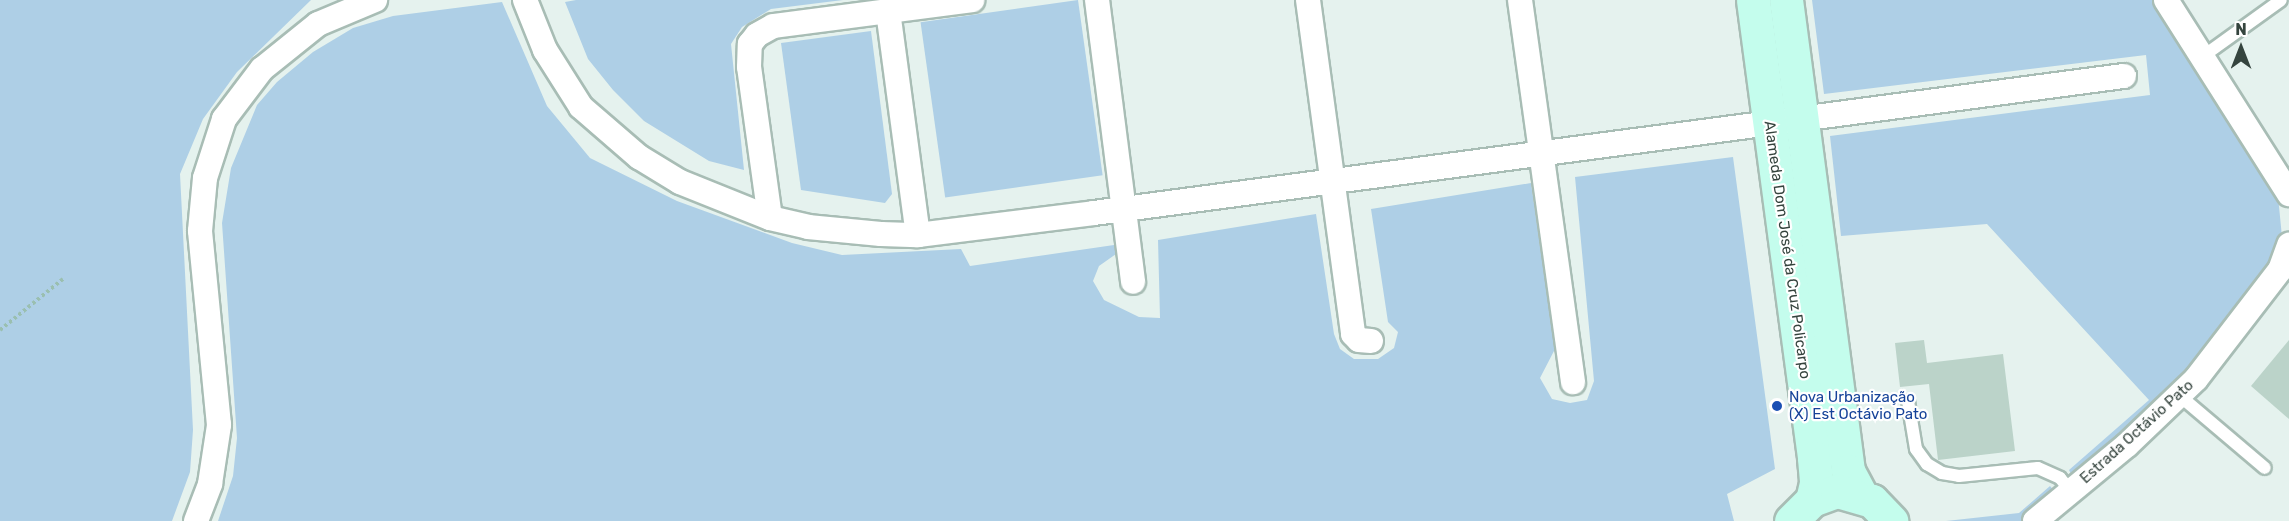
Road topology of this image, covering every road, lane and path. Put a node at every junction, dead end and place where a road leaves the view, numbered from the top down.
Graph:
1 (375, 0) edge
2 (525, 0) edge
3 (972, 0) edge
4 (1097, 0) edge
5 (1308, 0) edge
6 (1520, 0) edge
7 (1753, 0) edge
8 (1786, 0) edge
9 (2166, 0) edge
10 (2281, 0) edge
11 (888, 11) junction
12 (2202, 57) junction
13 (2124, 76) dead end
14 (1803, 119) junction
15 (1770, 124) junction
16 (1541, 156) junction
17 (1332, 182) junction
18 (2289, 194) edge
19 (1126, 207) junction
20 (770, 218) junction
21 (918, 235) junction
22 (2289, 244) edge
23 (63, 279) dead end
24 (1134, 282) dead end
25 (0, 330) edge
26 (1371, 341) dead end
27 (1573, 382) dead end
28 (2180, 396) junction
29 (1908, 401) dead end
30 (2265, 468) dead end
31 (2071, 491) junction
32 (1861, 495) junction
33 (1801, 510) edge
34 (196, 521) edge
35 (1891, 521) edge
36 (2035, 521) edge

1 - 34 street
2 - 20 street
3 - 11 street
4 - 19 street
5 - 17 street
6 - 16 street
7 - 15 street, Alameda Dom José da Cruz Policarpo
8 - 14 street, Alameda Dom José da Cruz Policarpo
9 - 12 street
10 - 12 lane
11 - 20 street
11 - 21 street
12 - 18 street
13 - 14 street
14 - 15 street
14 - 32 street, Alameda Dom José da Cruz Policarpo
15 - 16 street
15 - 33 street, Alameda Dom José da Cruz Policarpo
16 - 17 street
16 - 27 street
17 - 19 street
17 - 26 street
19 - 21 street
19 - 24 street
20 - 21 street
22 - 28 street, Estrada Octávio Pato
23 - 25 path
28 - 30 lane
28 - 31 street, Estrada Octávio Pato
29 - 31 lane
31 - 36 street, Estrada Octávio Pato
32 - 33 street
32 - 35 street

